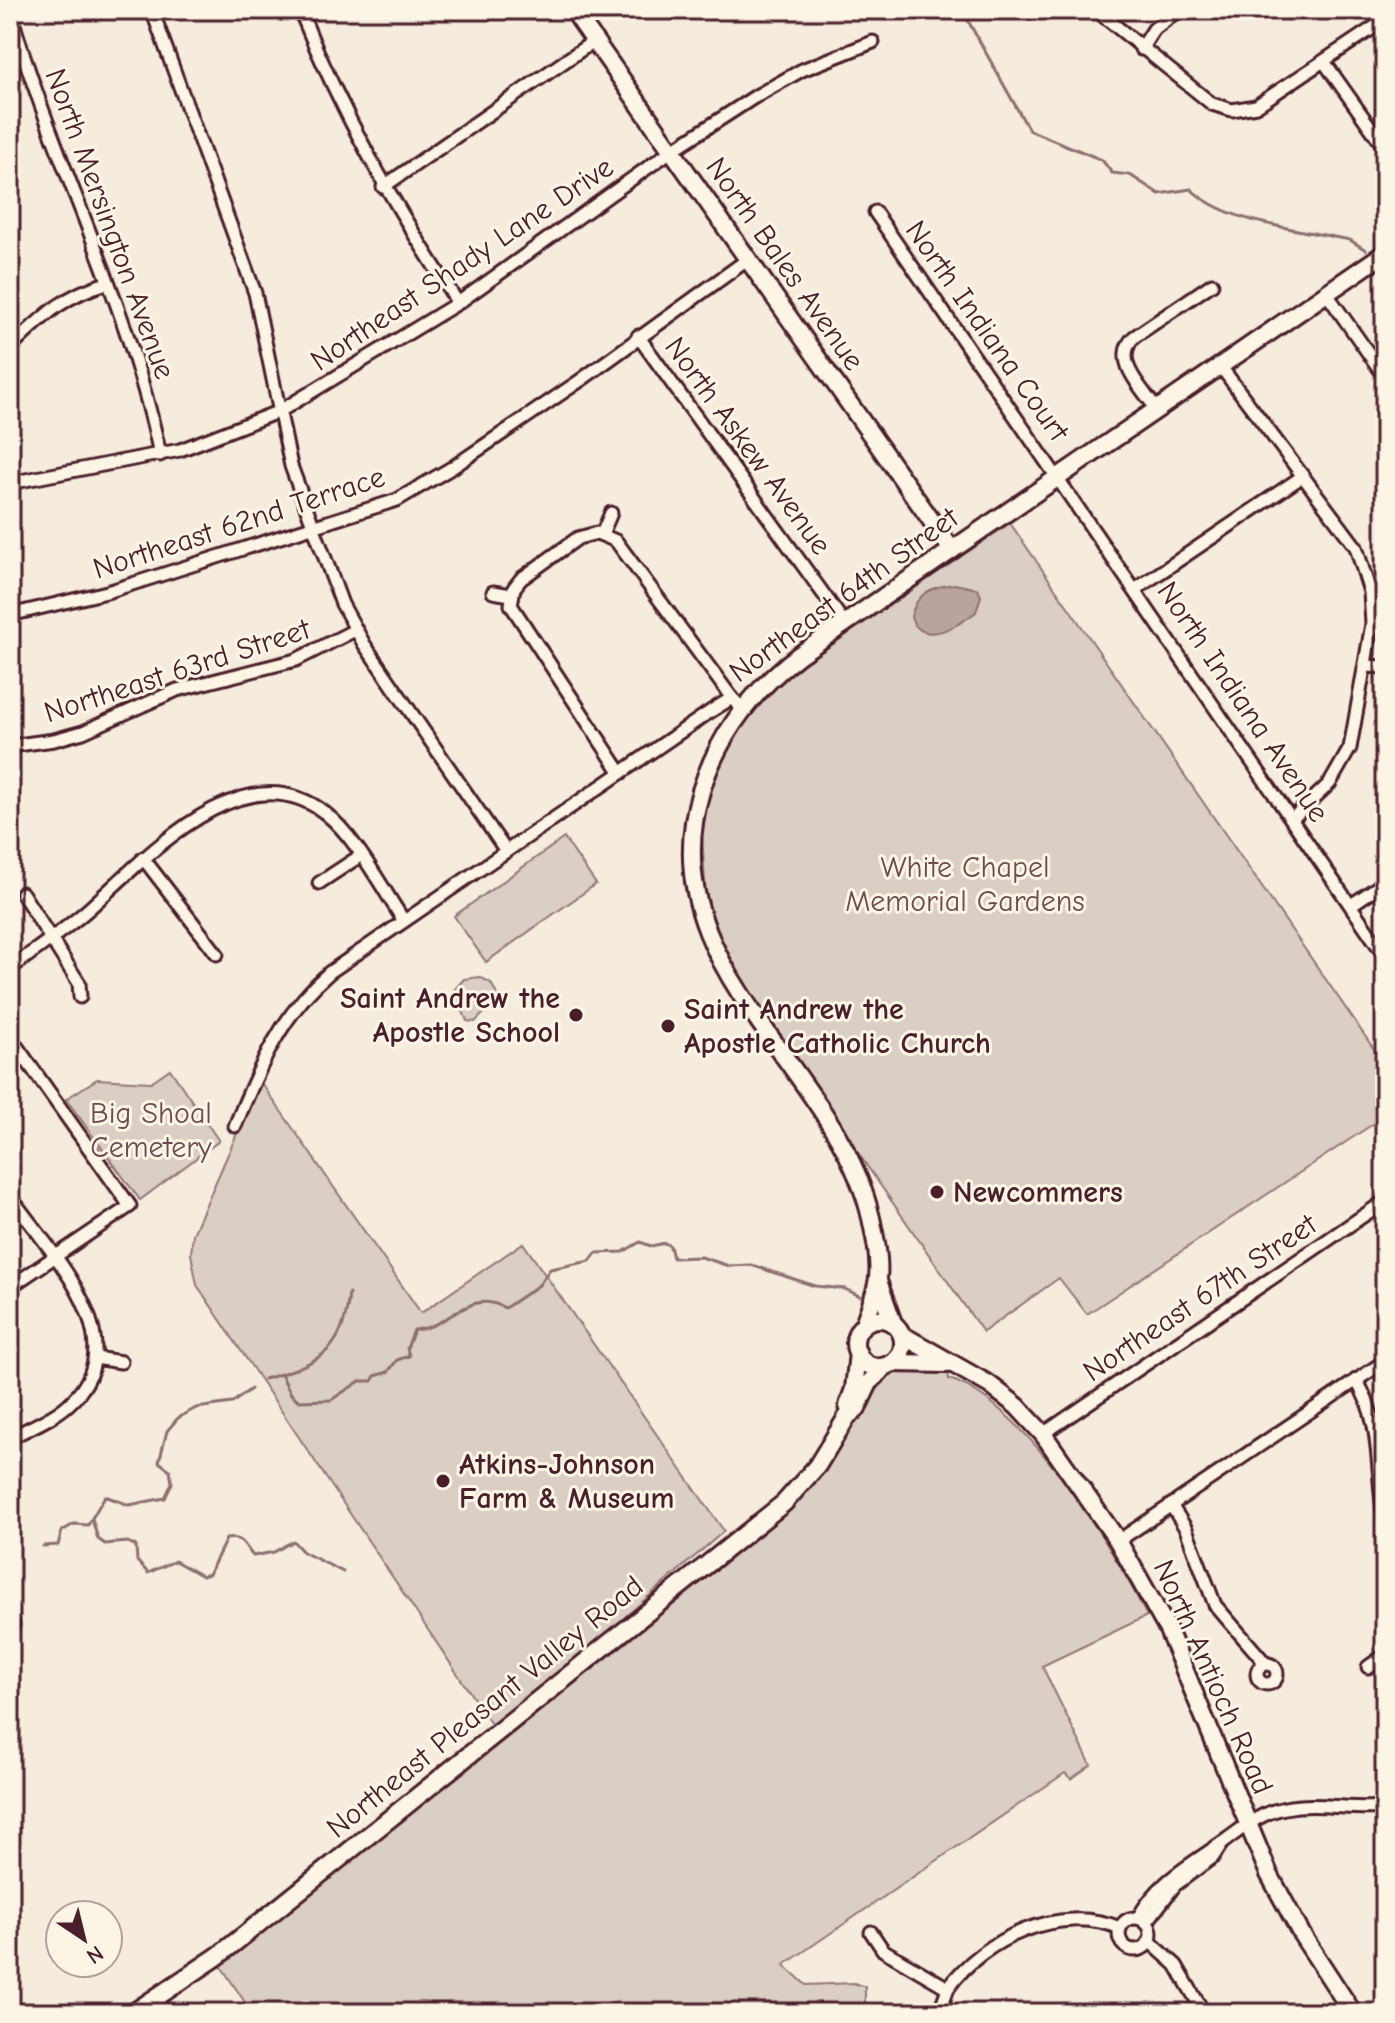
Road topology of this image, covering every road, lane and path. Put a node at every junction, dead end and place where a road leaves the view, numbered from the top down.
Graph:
1 (152, 10) edge
2 (300, 10) edge
3 (573, 10) edge
4 (1096, 10) edge
5 (1179, 10) edge
6 (10, 11) edge
7 (1385, 20) edge
8 (594, 41) junction
9 (873, 42) dead end
10 (1141, 49) junction
11 (1325, 63) junction
12 (1385, 148) edge
13 (671, 151) junction
14 (383, 187) junction
15 (875, 212) dead end
16 (1385, 253) edge
17 (747, 260) junction
18 (107, 283) junction
19 (1212, 284) dead end
20 (1327, 294) junction
21 (458, 303) junction
22 (638, 336) junction
23 (12, 343) edge
24 (1221, 367) junction
25 (1385, 377) edge
26 (1157, 410) junction
27 (280, 411) junction
28 (160, 455) junction
29 (1303, 476) junction
30 (1060, 477) junction
31 (10, 483) edge
32 (611, 513) dead end
33 (312, 528) junction
34 (602, 534) junction
35 (952, 550) junction
36 (1136, 589) junction
37 (493, 592) dead end
38 (511, 595) junction
39 (10, 615) edge
40 (845, 624) junction
41 (355, 630) junction
42 (1366, 666) junction
43 (1385, 667) edge
44 (738, 704) junction
45 (10, 746) edge
46 (621, 773) junction
47 (1293, 818) junction
48 (506, 851) junction
49 (360, 856) junction
50 (143, 858) junction
51 (1385, 882) edge
52 (319, 883) dead end
53 (22, 893) dead end
54 (1351, 905) junction
55 (404, 921) junction
56 (51, 938) junction
57 (217, 954) dead end
58 (1385, 956) edge
59 (10, 969) edge
60 (80, 997) dead end
61 (10, 1037) edge
62 (235, 1126) dead end
63 (10, 1196) edge
64 (1385, 1201) edge
65 (53, 1257) junction
66 (878, 1281) junction
67 (10, 1287) edge
68 (864, 1324) junction
69 (897, 1329) junction
70 (858, 1353) junction
71 (95, 1358) junction
72 (1385, 1361) edge
73 (121, 1362) dead end
74 (948, 1363) junction
75 (889, 1364) junction
76 (1356, 1380) junction
77 (847, 1417) junction
78 (1043, 1434) junction
79 (10, 1438) edge
80 (1171, 1505) junction
81 (1385, 1521) edge
82 (1118, 1541) junction
83 (1385, 1655) edge
84 (1266, 1664) dead end
85 (1368, 1667) dead end
86 (1385, 1807) edge
87 (1248, 1824) junction
88 (1142, 1920) junction
89 (1120, 1928) junction
90 (871, 1932) dead end
91 (1149, 1941) junction
92 (948, 1988) junction
93 (133, 2013) edge
94 (939, 2013) edge
95 (1204, 2013) edge
96 (1353, 2013) edge

1 - 27 street
2 - 14 street
3 - 8 street, North Bales Avenue
4 - 10 street
5 - 10 street
6 - 18 street, North Mersington Avenue
7 - 11 street
8 - 13 street, North Bales Avenue
8 - 14 street
9 - 13 street, Northeast Shady Lane Drive
10 - 11 street
11 - 12 street
13 - 17 street, North Bales Avenue
13 - 21 street, Northeast Shady Lane Drive
14 - 21 street
15 - 30 street, North Indiana Court
16 - 20 street, Northeast 64th Street
17 - 22 street, Northeast 62nd Terrace
17 - 35 street, North Bales Avenue
18 - 23 street
18 - 28 street, North Mersington Avenue
19 - 26 street
20 - 24 street, Northeast 64th Street
20 - 25 street
21 - 27 street, Northeast Shady Lane Drive
22 - 33 street, Northeast 62nd Terrace
22 - 40 street, North Askew Avenue
24 - 26 street, Northeast 64th Street
24 - 29 street
26 - 30 street, Northeast 64th Street
27 - 28 street, Northeast Shady Lane Drive
27 - 33 street
28 - 31 street, Northeast Shady Lane Drive
29 - 36 street
29 - 42 street
30 - 35 street, Northeast 64th Street
30 - 36 street, North Indiana Avenue
32 - 34 street
33 - 39 street, Northeast 62nd Terrace
33 - 41 street
34 - 38 street
34 - 44 street
35 - 40 street, Northeast 64th Street
36 - 47 street, North Indiana Avenue
37 - 38 street
38 - 46 street
40 - 44 street, Northeast 64th Street
41 - 45 street, Northeast 63rd Street
41 - 48 street
42 - 43 street
42 - 47 street
44 - 46 street, Northeast 64th Street
44 - 66 street
46 - 48 street, Northeast 64th Street
47 - 54 street, North Indiana Avenue
48 - 55 street, Northeast 64th Street
49 - 50 street
49 - 52 street
49 - 55 street
50 - 56 street
50 - 57 street
51 - 54 street
53 - 56 street
54 - 58 street, North Indiana Avenue
55 - 62 street, Northeast 64th Street
56 - 59 street
56 - 60 street
61 - 65 street
63 - 65 street
64 - 78 street, Northeast 67th Street
65 - 67 street
65 - 71 street
66 - 68 street
66 - 69 street
68 - 69 street
68 - 70 street
69 - 74 street, North Antioch Road
69 - 75 street
70 - 75 street
70 - 77 street, Northeast Pleasant Valley Road
71 - 73 street
71 - 79 street
72 - 76 street
74 - 75 street, North Antioch Road
74 - 78 street, North Antioch Road
75 - 77 street, Northeast Pleasant Valley Road
76 - 80 street
76 - 81 street
77 - 93 street, Northeast Pleasant Valley Road
78 - 82 street, North Antioch Road
80 - 82 street
80 - 84 street
82 - 87 street, North Antioch Road
83 - 85 street
86 - 87 street
87 - 88 street
87 - 96 street, North Antioch Road
88 - 89 street
88 - 91 street
89 - 91 street
89 - 92 street
90 - 92 street
91 - 95 street
92 - 94 street

